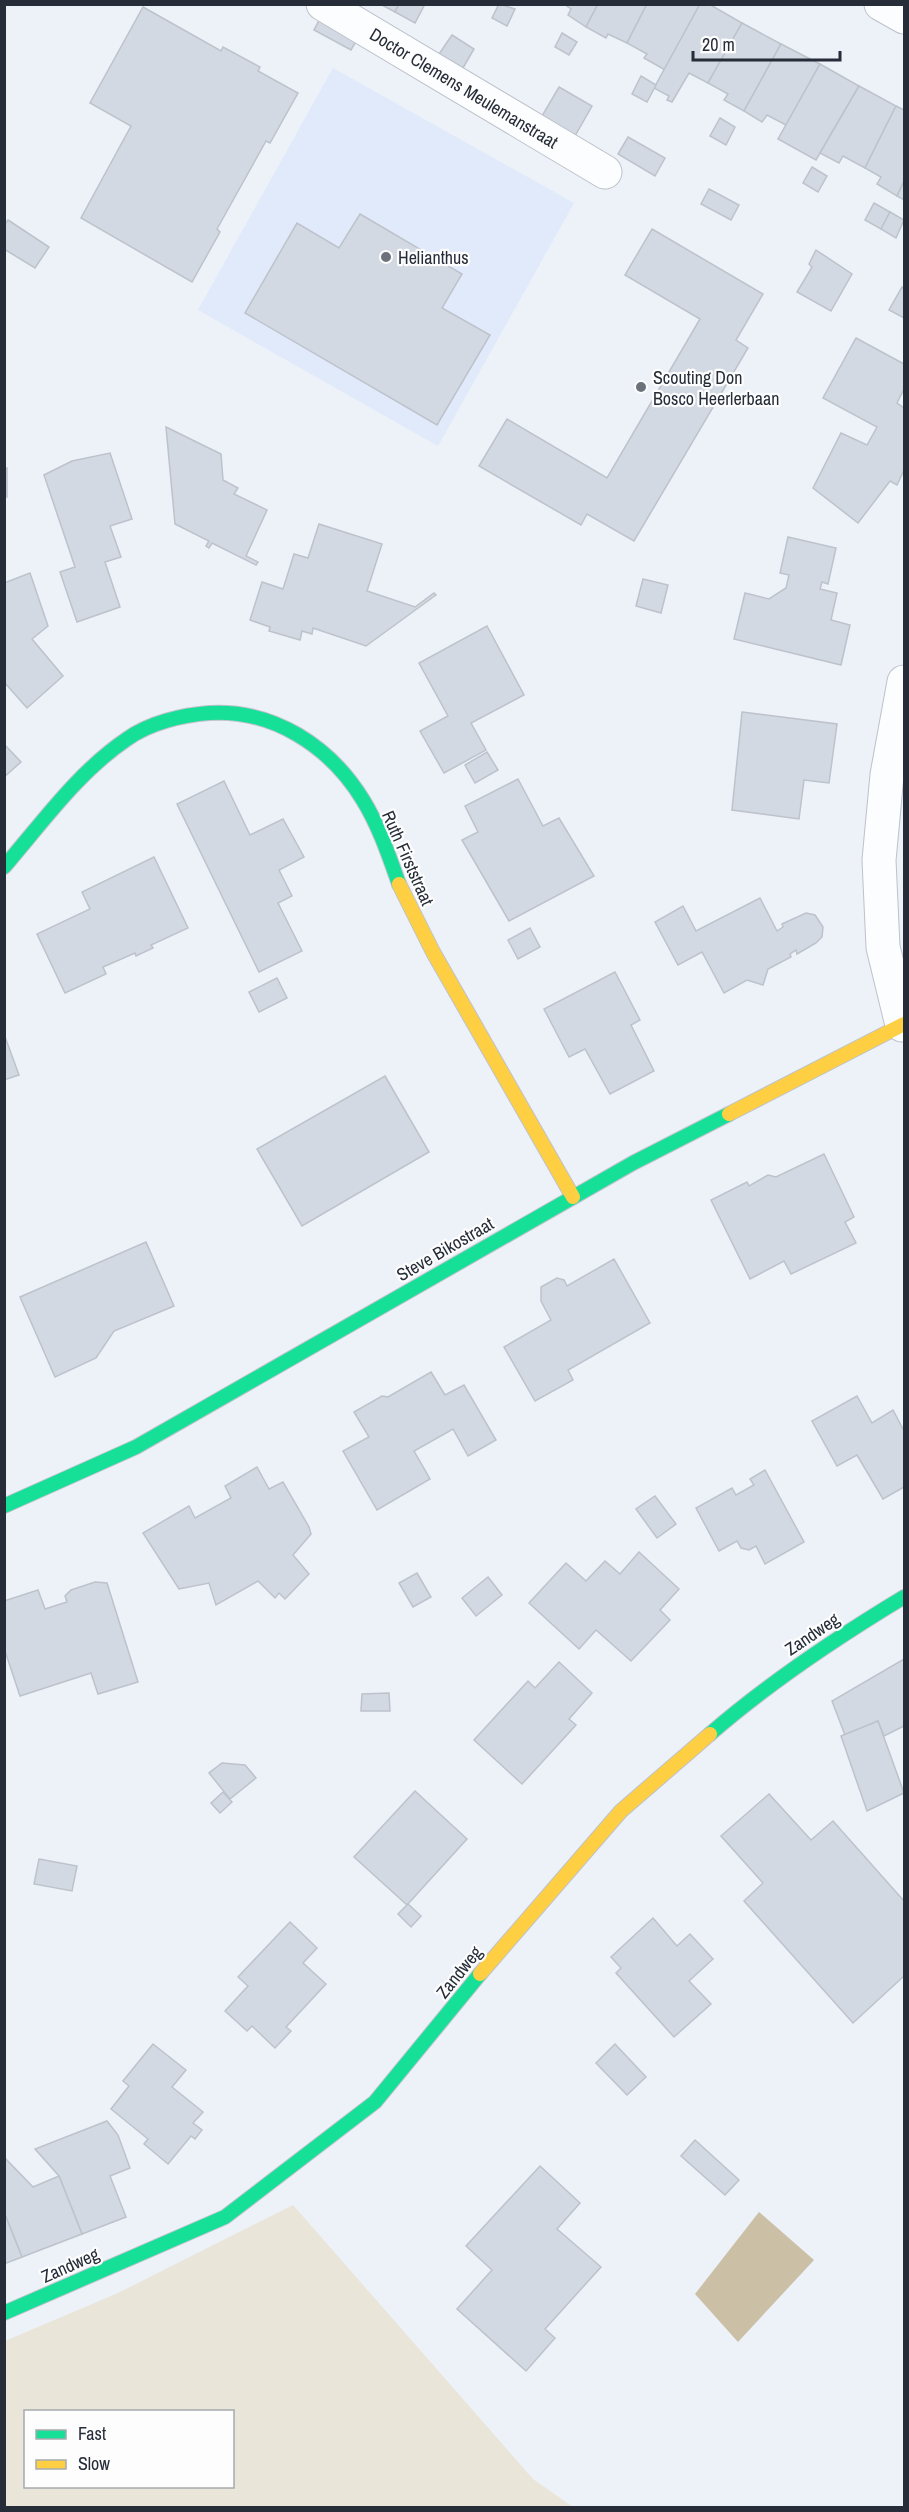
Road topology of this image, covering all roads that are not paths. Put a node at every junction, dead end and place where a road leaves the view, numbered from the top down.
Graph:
1 (323, 4) edge
2 (881, 4) edge
3 (904, 17) edge
4 (605, 172) dead end
5 (904, 682) edge
6 (4, 867) edge
7 (903, 1025) edge
8 (573, 1197) junction
9 (4, 1506) edge
10 (904, 1597) edge
11 (4, 2313) edge

1 - 4 street, Doctor Clemens Meulemanstraat
2 - 3 street
5 - 7 street
6 - 8 street, Ruth Firststraat
7 - 8 street, Steve Bikostraat
8 - 9 street, Steve Bikostraat
10 - 11 street, Zandweg

